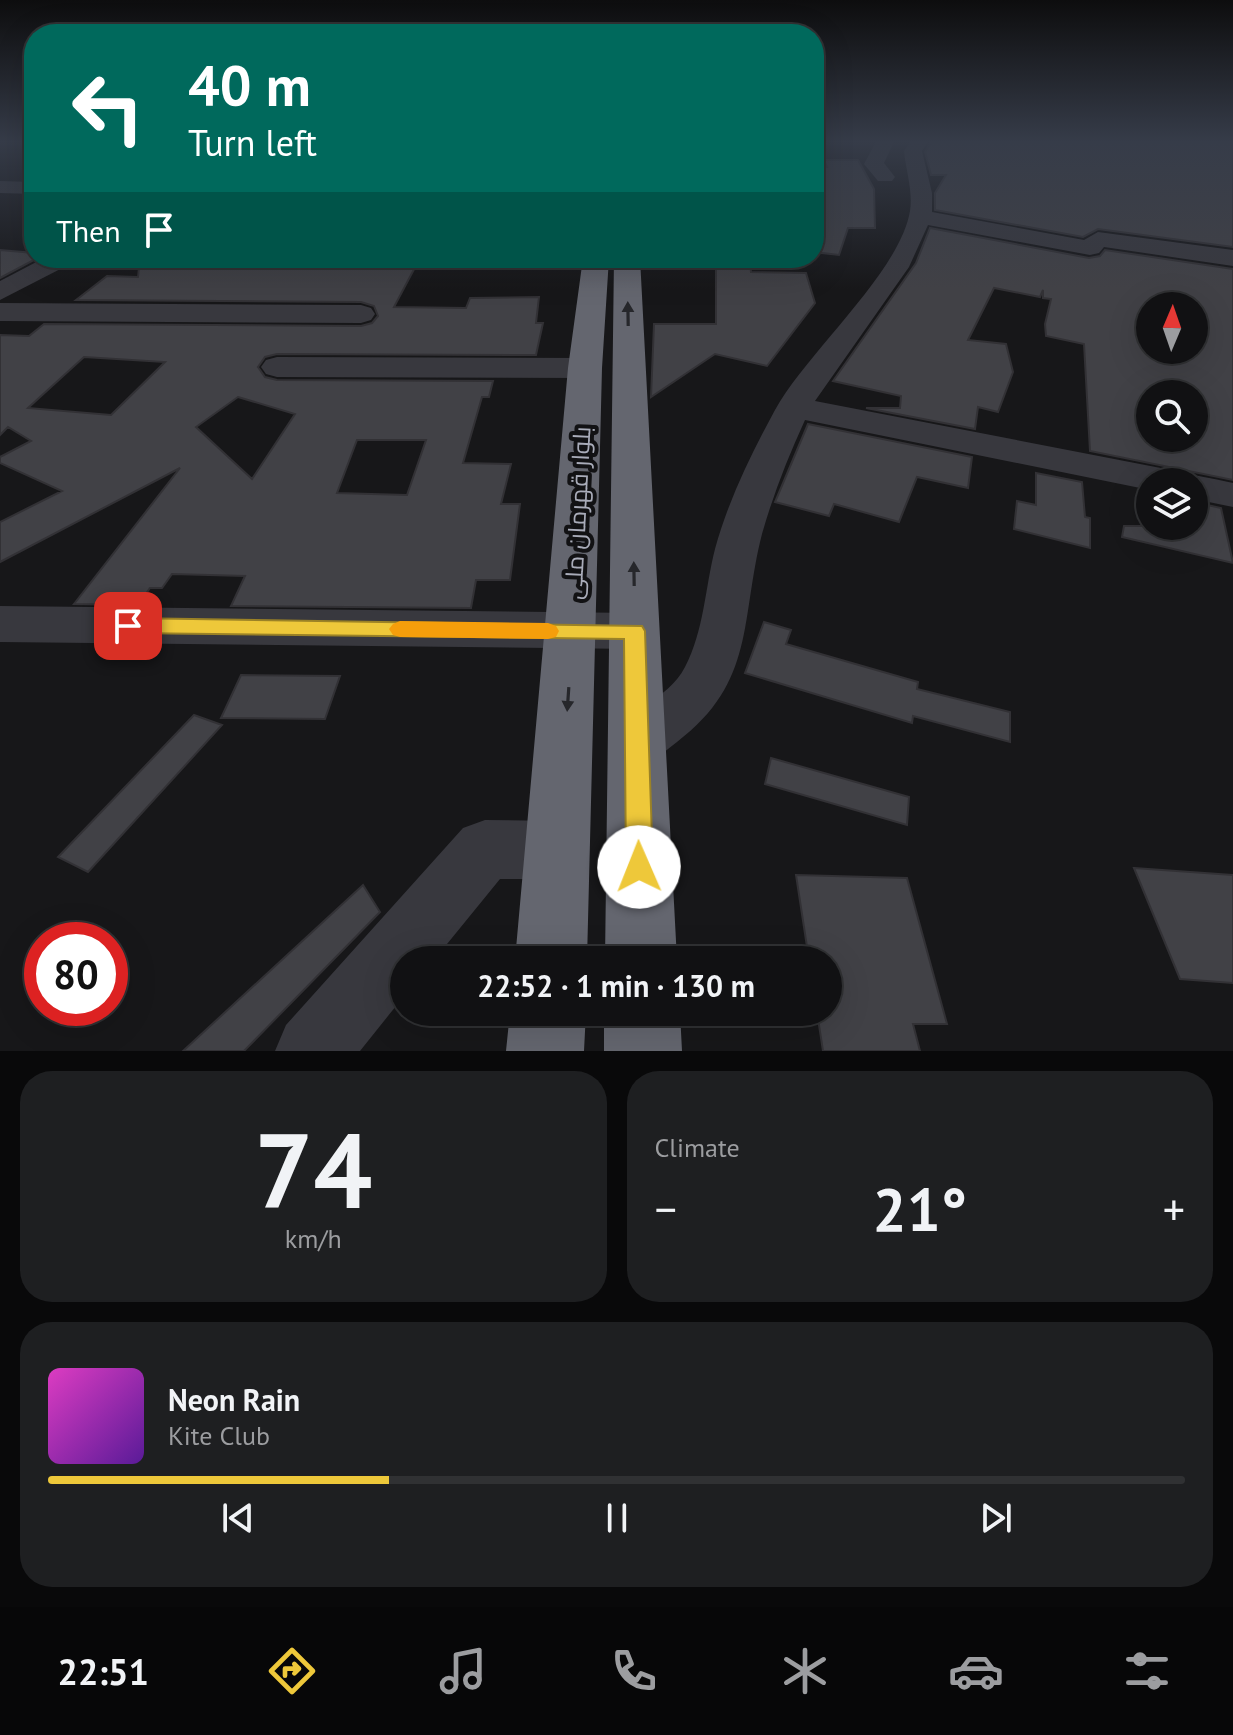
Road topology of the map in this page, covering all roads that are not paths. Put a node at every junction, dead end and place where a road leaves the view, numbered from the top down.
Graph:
1 (917, 191) edge
2 (920, 217) junction
3 (1233, 258) edge
4 (44, 268) edge
5 (595, 268) edge
6 (627, 268) edge
7 (0, 292) edge
8 (0, 312) edge
9 (361, 314) dead end
10 (277, 367) dead end
11 (585, 368) junction
12 (794, 407) junction
13 (1136, 475) edge
14 (1208, 490) edge
15 (1233, 495) edge
16 (0, 624) edge
17 (572, 631) junction
18 (635, 631) junction
19 (637, 742) junction
20 (558, 850) junction
21 (552, 946) edge
22 (641, 946) edge
23 (547, 1026) edge
24 (642, 1026) edge
25 (312, 1051) edge
26 (545, 1051) edge
27 (643, 1051) edge

1 - 2 street
2 - 3 street
2 - 12 street
4 - 7 street
5 - 11 highway, بلوار قهرمان ملی
18 -> 6 highway, بلوار قهرمان ملی
8 - 9 street
10 - 11 street
11 - 17 highway, بلوار قهرمان ملی
12 - 13 street
12 - 19 street
14 - 15 street
16 - 17 street
17 - 18 street
17 -> 20 highway, بلوار قهرمان ملی
18 - 19 highway, بلوار قهرمان ملی
19 - 22 highway, بلوار قهرمان ملی
20 - 21 highway, بلوار قهرمان ملی
20 - 25 street
23 - 26 highway
24 - 27 highway

